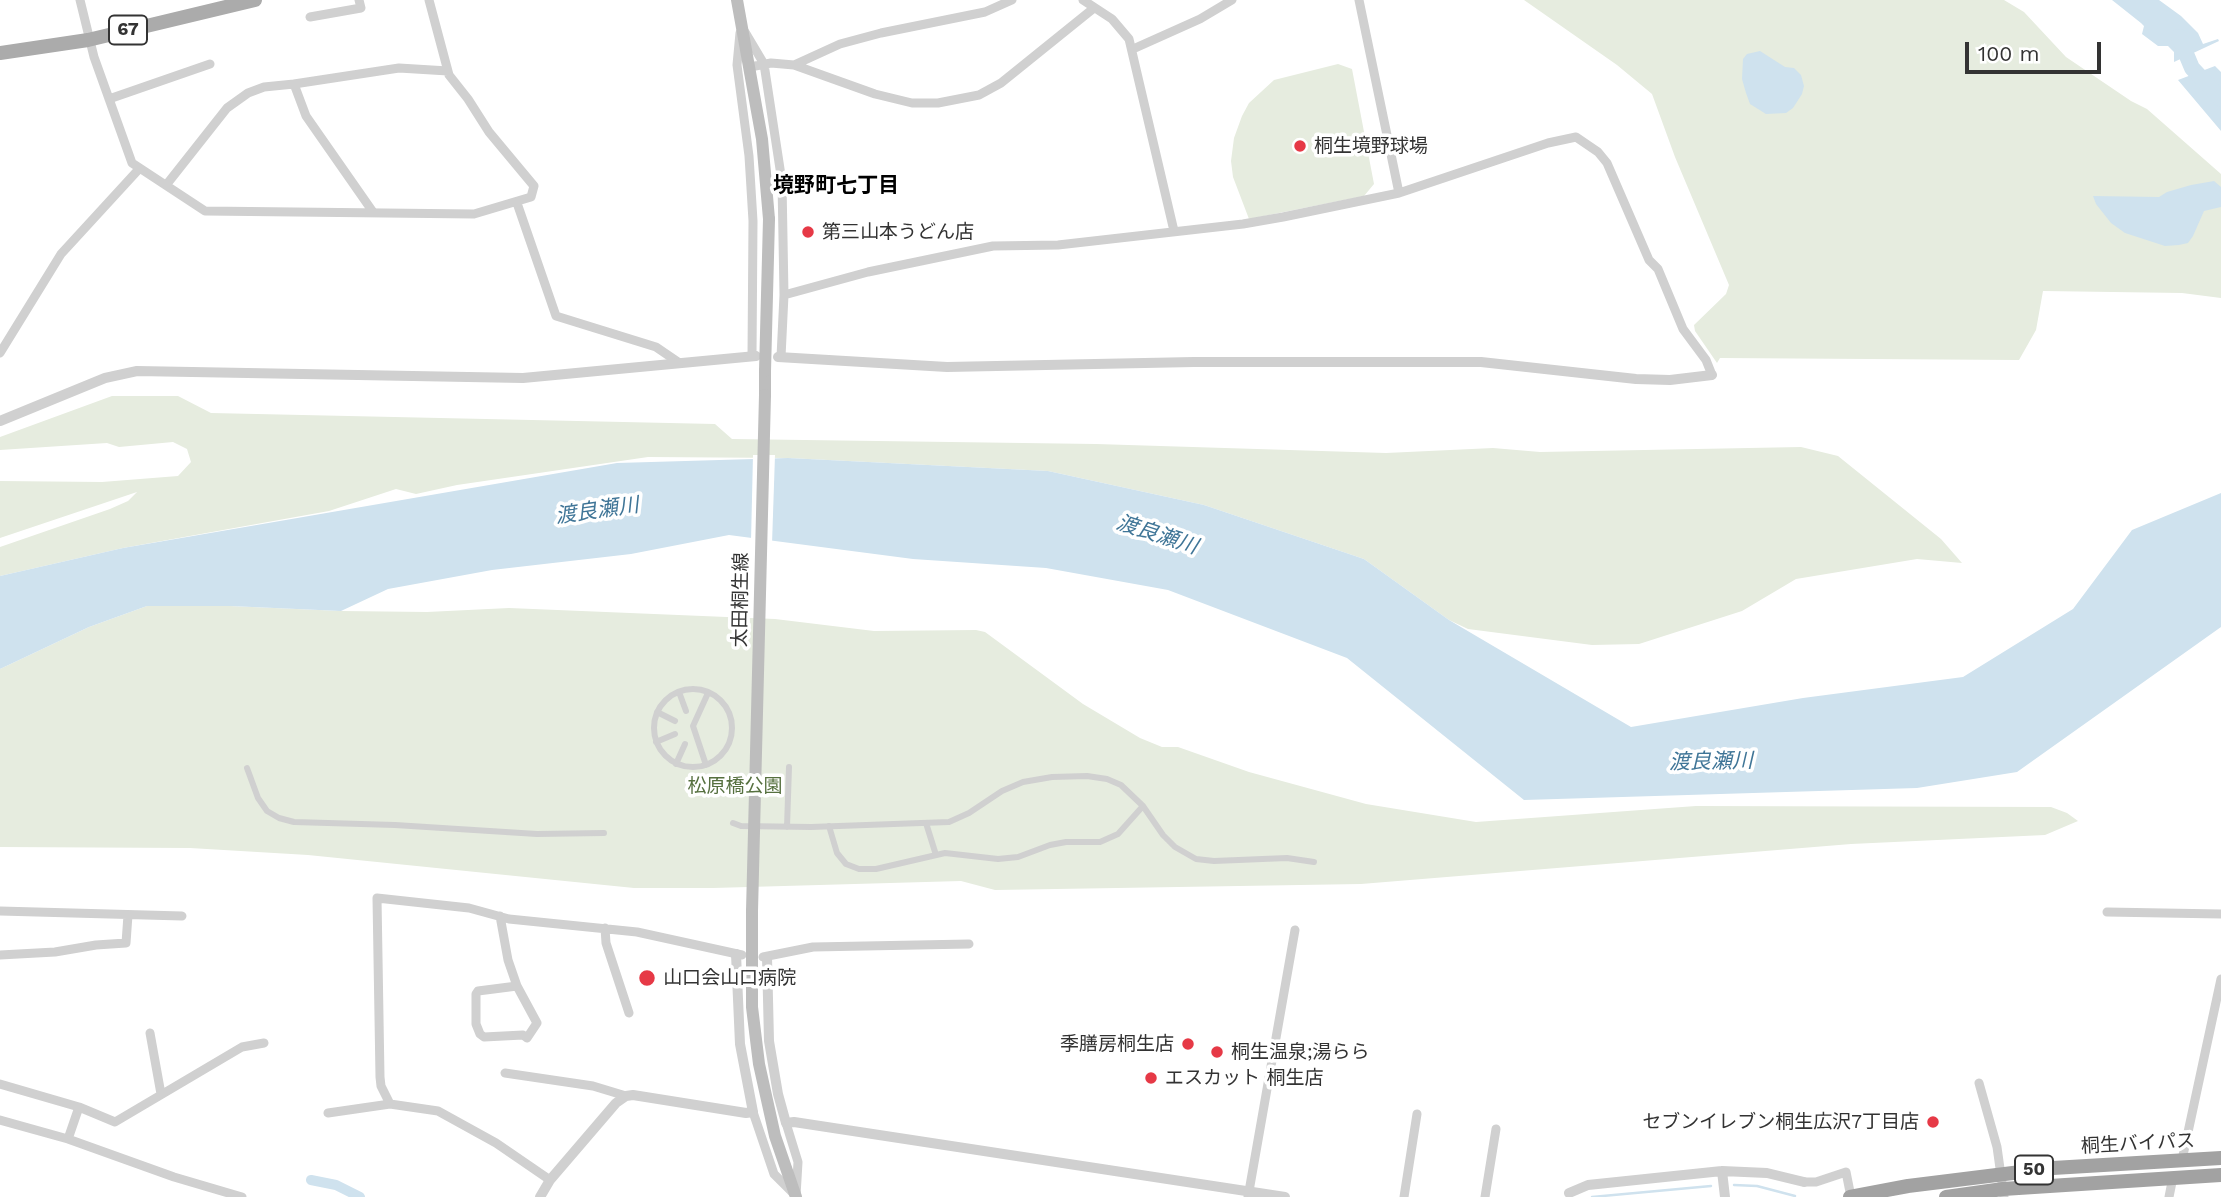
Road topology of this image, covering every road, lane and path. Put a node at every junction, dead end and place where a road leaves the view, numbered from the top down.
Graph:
1 (80, 0) edge
2 (256, 0) edge
3 (359, 0) edge
4 (429, 0) edge
5 (737, 0) edge
6 (1012, 0) edge
7 (1083, 0) edge
8 (1232, 0) edge
9 (1359, 0) edge
10 (1094, 8) junction
11 (310, 17) dead end
12 (740, 24) junction
13 (88, 40) junction
14 (1133, 49) junction
15 (0, 53) edge
16 (211, 64) dead end
17 (764, 64) junction
18 (794, 65) junction
19 (744, 69) junction
20 (448, 71) junction
21 (294, 84) junction
22 (109, 99) junction
23 (139, 169) junction
24 (167, 184) junction
25 (1399, 193) junction
26 (517, 203) junction
27 (373, 212) junction
28 (1174, 231) junction
29 (784, 295) junction
30 (0, 353) edge
31 (754, 356) joint
32 (779, 357) joint
33 (678, 362) junction
34 (1712, 375) joint
35 (0, 421) edge
36 (679, 692) junction
37 (708, 693) junction
38 (686, 711) dead end
39 (657, 712) junction
40 (675, 720) dead end
41 (675, 734) dead end
42 (656, 742) junction
43 (685, 744) dead end
44 (676, 764) junction
45 (706, 765) junction
46 (789, 767) dead end
47 (247, 768) dead end
48 (1143, 806) junction
49 (733, 823) dead end
50 (926, 823) junction
51 (828, 826) junction
52 (787, 827) junction
53 (604, 833) dead end
54 (936, 855) junction
55 (1314, 862) dead end
56 (0, 911) edge
57 (2106, 912) dead end
58 (2221, 914) edge
59 (128, 915) junction
60 (182, 916) dead end
61 (500, 916) junction
62 (606, 928) junction
63 (1295, 930) dead end
64 (968, 943) dead end
65 (0, 955) edge
66 (739, 955) joint
67 (765, 957) joint
68 (2221, 979) edge
69 (517, 986) junction
70 (629, 1013) dead end
71 (150, 1033) dead end
72 (264, 1043) dead end
73 (505, 1073) dead end
74 (1979, 1083) dead end
75 (0, 1084) edge
76 (161, 1094) junction
77 (626, 1096) junction
78 (390, 1104) junction
79 (79, 1107) junction
80 (753, 1112) junction
81 (328, 1113) dead end
82 (1416, 1114) dead end
83 (0, 1120) edge
84 (786, 1123) junction
85 (1496, 1129) dead end
86 (68, 1139) junction
87 (2221, 1158) edge
88 (2182, 1160) junction
89 (1722, 1171) junction
90 (2221, 1175) edge
91 (2173, 1177) junction
92 (550, 1180) junction
93 (1804, 1182) joint
94 (2003, 1186) edge
95 (1249, 1194) edge
96 (1566, 1195) edge
97 (242, 1197) edge
98 (540, 1197) edge
99 (796, 1197) edge
100 (1285, 1197) edge
101 (1404, 1197) edge
102 (1485, 1197) edge
103 (1725, 1197) edge
104 (1850, 1197) edge
105 (1946, 1197) edge
106 (2169, 1197) edge

1 - 13 street
2 - 13 main road, 67
3 - 11 street
4 - 20 street
5 - 12 main road, 太田桐生線
6 - 18 street
7 - 10 street
8 - 14 street
9 - 25 street
10 - 14 street
10 - 18 street
12 - 17 street
12 - 19 main road, 太田桐生線
13 - 15 main road, 67
13 - 22 street
14 - 28 street
16 - 22 street
17 - 18 street
17 - 19 street
17 - 29 street
19 - 31 street
19 - 99 main road, 太田桐生線, bridge
20 - 21 street
20 - 26 street
21 - 24 street
21 - 27 street
22 - 23 street
23 - 24 street
23 - 30 street
24 - 27 street
25 - 28 street
25 - 34 street
26 - 27 street
26 - 33 street
28 - 29 street
29 - 32 street
31 - 33 street
32 - 34 street
33 - 35 street
36 - 37 street
36 - 38 street
36 - 39 street
37 - 45 street
37 - 45 street
39 - 40 street
39 - 42 street
41 - 42 street
42 - 44 street
43 - 44 street
44 - 45 street
46 - 52 street
47 - 53 street
48 - 50 street
48 - 54 street
48 - 55 street
49 - 52 street
50 - 51 street
50 - 54 street
51 - 52 street
51 - 54 street
56 - 59 street
57 - 58 street
59 - 60 street
59 - 65 street
61 - 62 street
61 - 69 street
61 - 78 street
62 - 66 street
62 - 70 street
63 - 95 street
64 - 67 street
66 - 80 street
67 - 84 street
68 - 88 street
69 - 69 street
71 - 76 street
72 - 76 street
73 - 77 street
74 - 94 street
75 - 79 street
76 - 79 street
77 - 80 street
77 - 92 street
78 - 81 street
78 - 92 street
79 - 86 street
80 - 99 street
82 - 101 street
83 - 86 street
84 - 95 street
84 - 99 street
85 - 102 street
86 - 97 street
87 - 88 highway, 桐生バイパス / 50
88 - 94 highway, 桐生バイパス / 50
89 - 93 street
89 - 96 street
89 - 103 street
90 - 91 highway, 桐生バイパス / 50
91 - 94 highway, 桐生バイパス / 50
91 - 106 street
92 - 98 street
93 - 104 street
94 - 104 highway, 桐生バイパス / 50
94 - 105 highway, 桐生バイパス / 50
95 - 100 street

